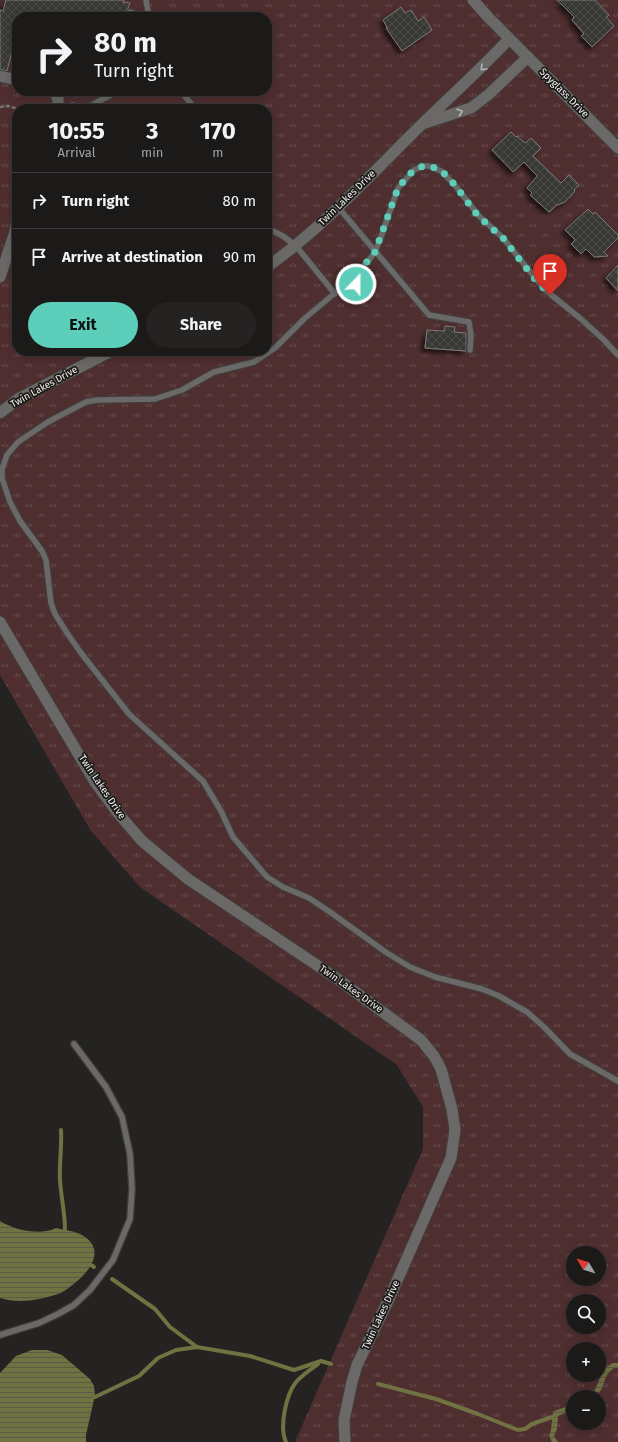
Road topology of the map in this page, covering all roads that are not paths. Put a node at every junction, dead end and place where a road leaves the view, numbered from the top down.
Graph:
1 (146, 0) edge
2 (473, 0) edge
3 (149, 12) edge
4 (509, 39) junction
5 (528, 57) junction
6 (0, 76) edge
7 (12, 79) edge
8 (109, 96) edge
9 (94, 104) edge
10 (422, 124) junction
11 (618, 148) edge
12 (337, 207) junction
13 (272, 230) edge
14 (12, 241) edge
15 (296, 246) junction
16 (375, 252) junction
17 (272, 263) edge
18 (0, 277) edge
19 (335, 294) junction
20 (272, 350) edge
21 (470, 350) dead end
22 (618, 355) edge
23 (101, 356) edge
24 (263, 356) edge
25 (1, 411) edge
26 (0, 622) edge
27 (74, 1044) dead end
28 (618, 1081) edge
29 (0, 1335) edge
30 (345, 1442) edge

1 - 3 lane
2 - 4 street, Spyglass Drive
4 - 5 street, Spyglass Drive
4 -> 10 street, Twin Lakes Drive
10 -> 5 street, Twin Lakes Drive
5 - 11 street, Spyglass Drive
6 - 7 street
8 - 9 lane
10 - 12 street, Twin Lakes Drive
12 - 15 street, Twin Lakes Drive
12 - 16 lane
13 - 15 lane
14 - 18 street
15 - 17 street, Twin Lakes Drive
15 - 19 lane
16 - 19 lane
16 - 21 lane
16 - 22 lane
19 - 20 lane
23 - 25 street, Twin Lakes Drive
24 - 28 lane
26 - 30 street, Twin Lakes Drive
27 - 29 lane

